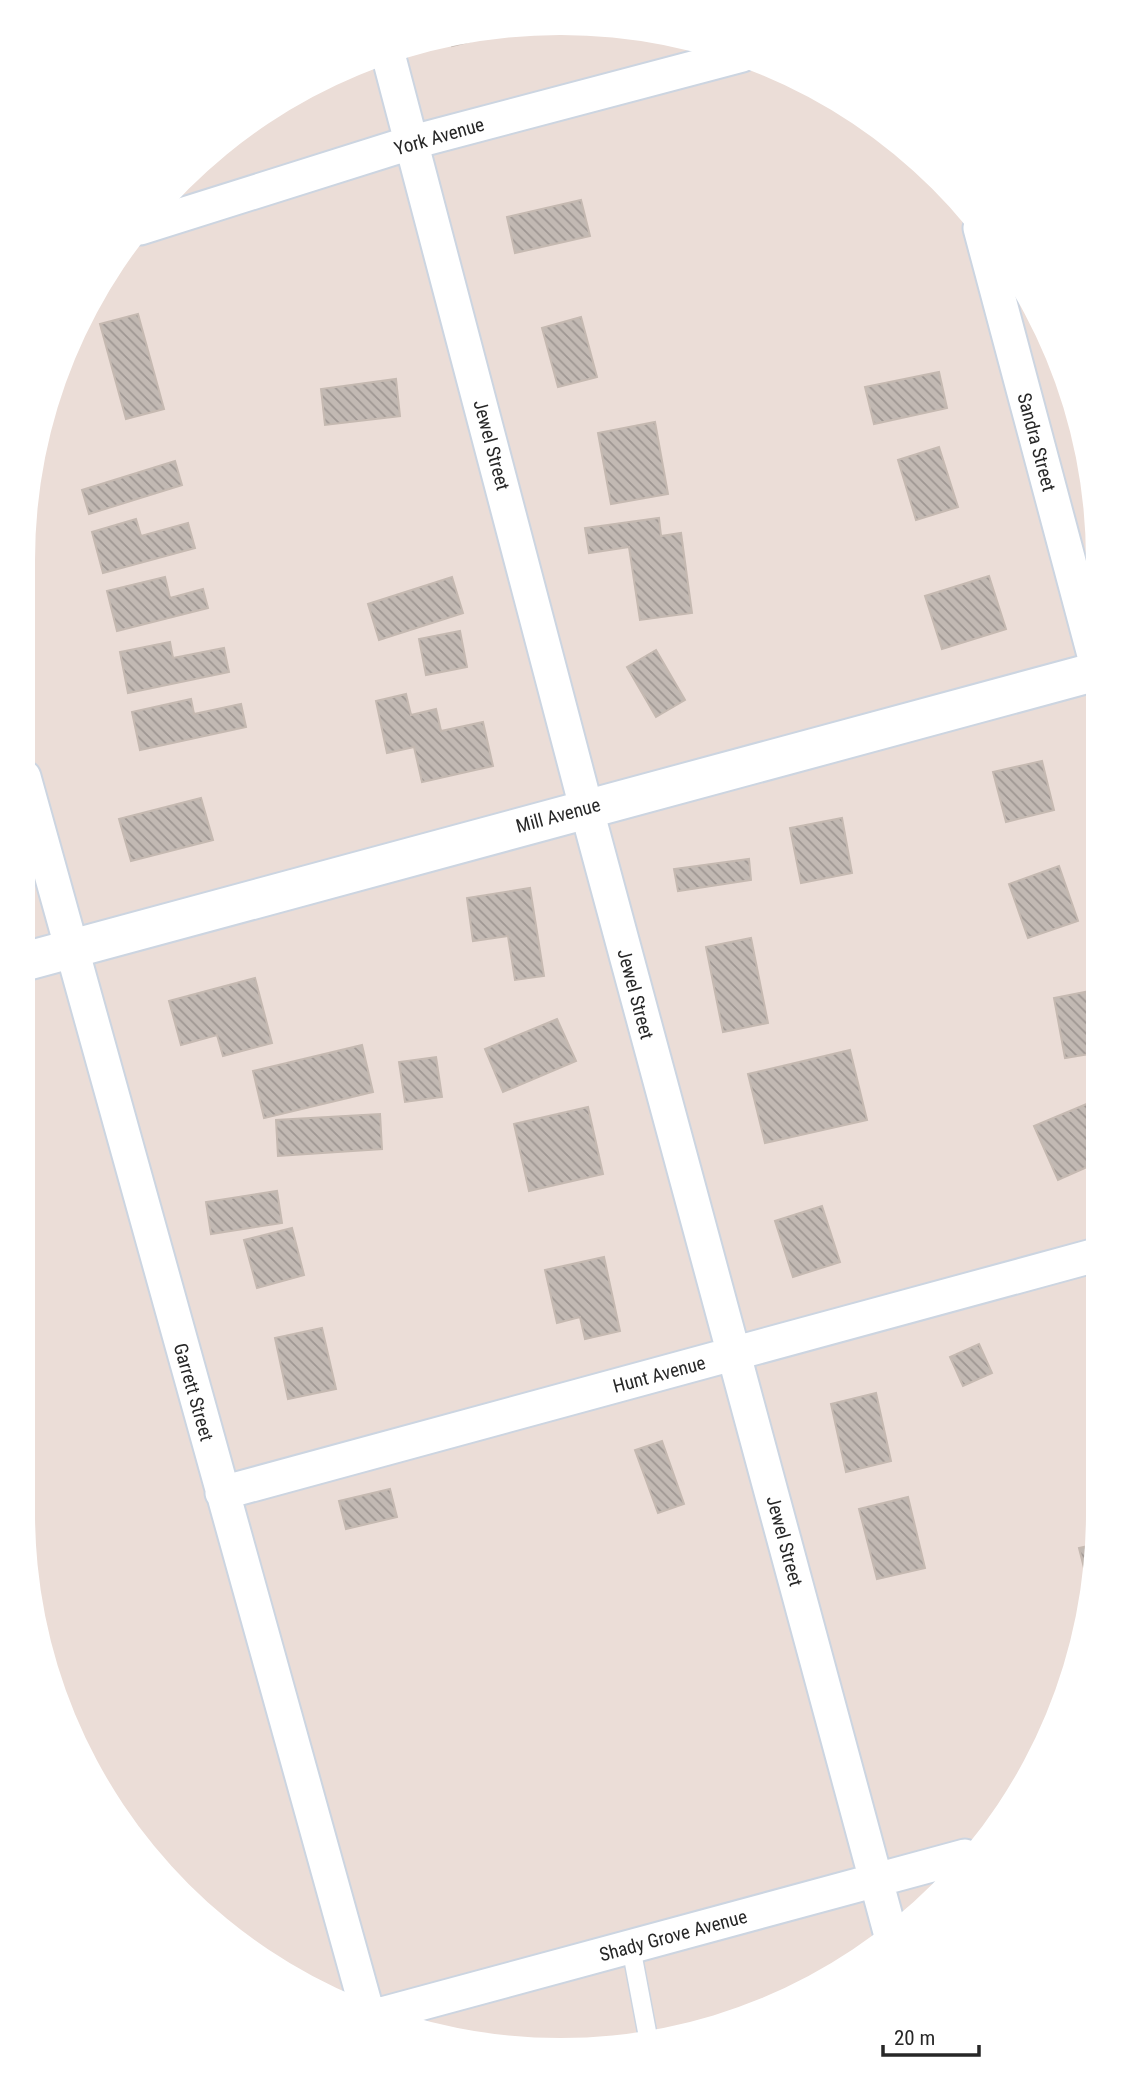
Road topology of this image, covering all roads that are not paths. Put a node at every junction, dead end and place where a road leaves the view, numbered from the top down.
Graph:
1 (721, 61) edge
2 (391, 63) edge
3 (413, 142) junction
4 (159, 222) edge
5 (987, 255) edge
6 (1086, 625) edge
7 (1086, 674) edge
8 (586, 807) junction
9 (35, 817) edge
10 (71, 950) junction
11 (35, 959) edge
12 (1086, 1258) edge
13 (734, 1353) junction
14 (222, 1493) junction
15 (957, 1858) edge
16 (876, 1880) junction
17 (888, 1923) edge
18 (631, 1947) junction
19 (364, 2000) edge
20 (394, 2011) edge
21 (647, 2031) edge

1 - 3 street, York Avenue
2 - 3 street, Jewel Street
3 - 4 street, York Avenue
3 - 8 street, Jewel Street
5 - 6 street, Sandra Street
7 - 8 street, Mill Avenue
8 - 10 street, Mill Avenue
8 - 13 street, Jewel Street
9 - 10 street, Garrett Street
10 - 11 street, Mill Avenue
10 - 14 street, Garrett Street
12 - 13 street, Hunt Avenue
13 - 14 street, Hunt Avenue
13 - 16 street, Jewel Street
14 - 19 street, Garrett Street
15 - 16 street, Shady Grove Avenue
16 - 17 street, Jewel Street
16 - 18 street, Shady Grove Avenue
18 - 20 street, Shady Grove Avenue
18 - 21 lane

